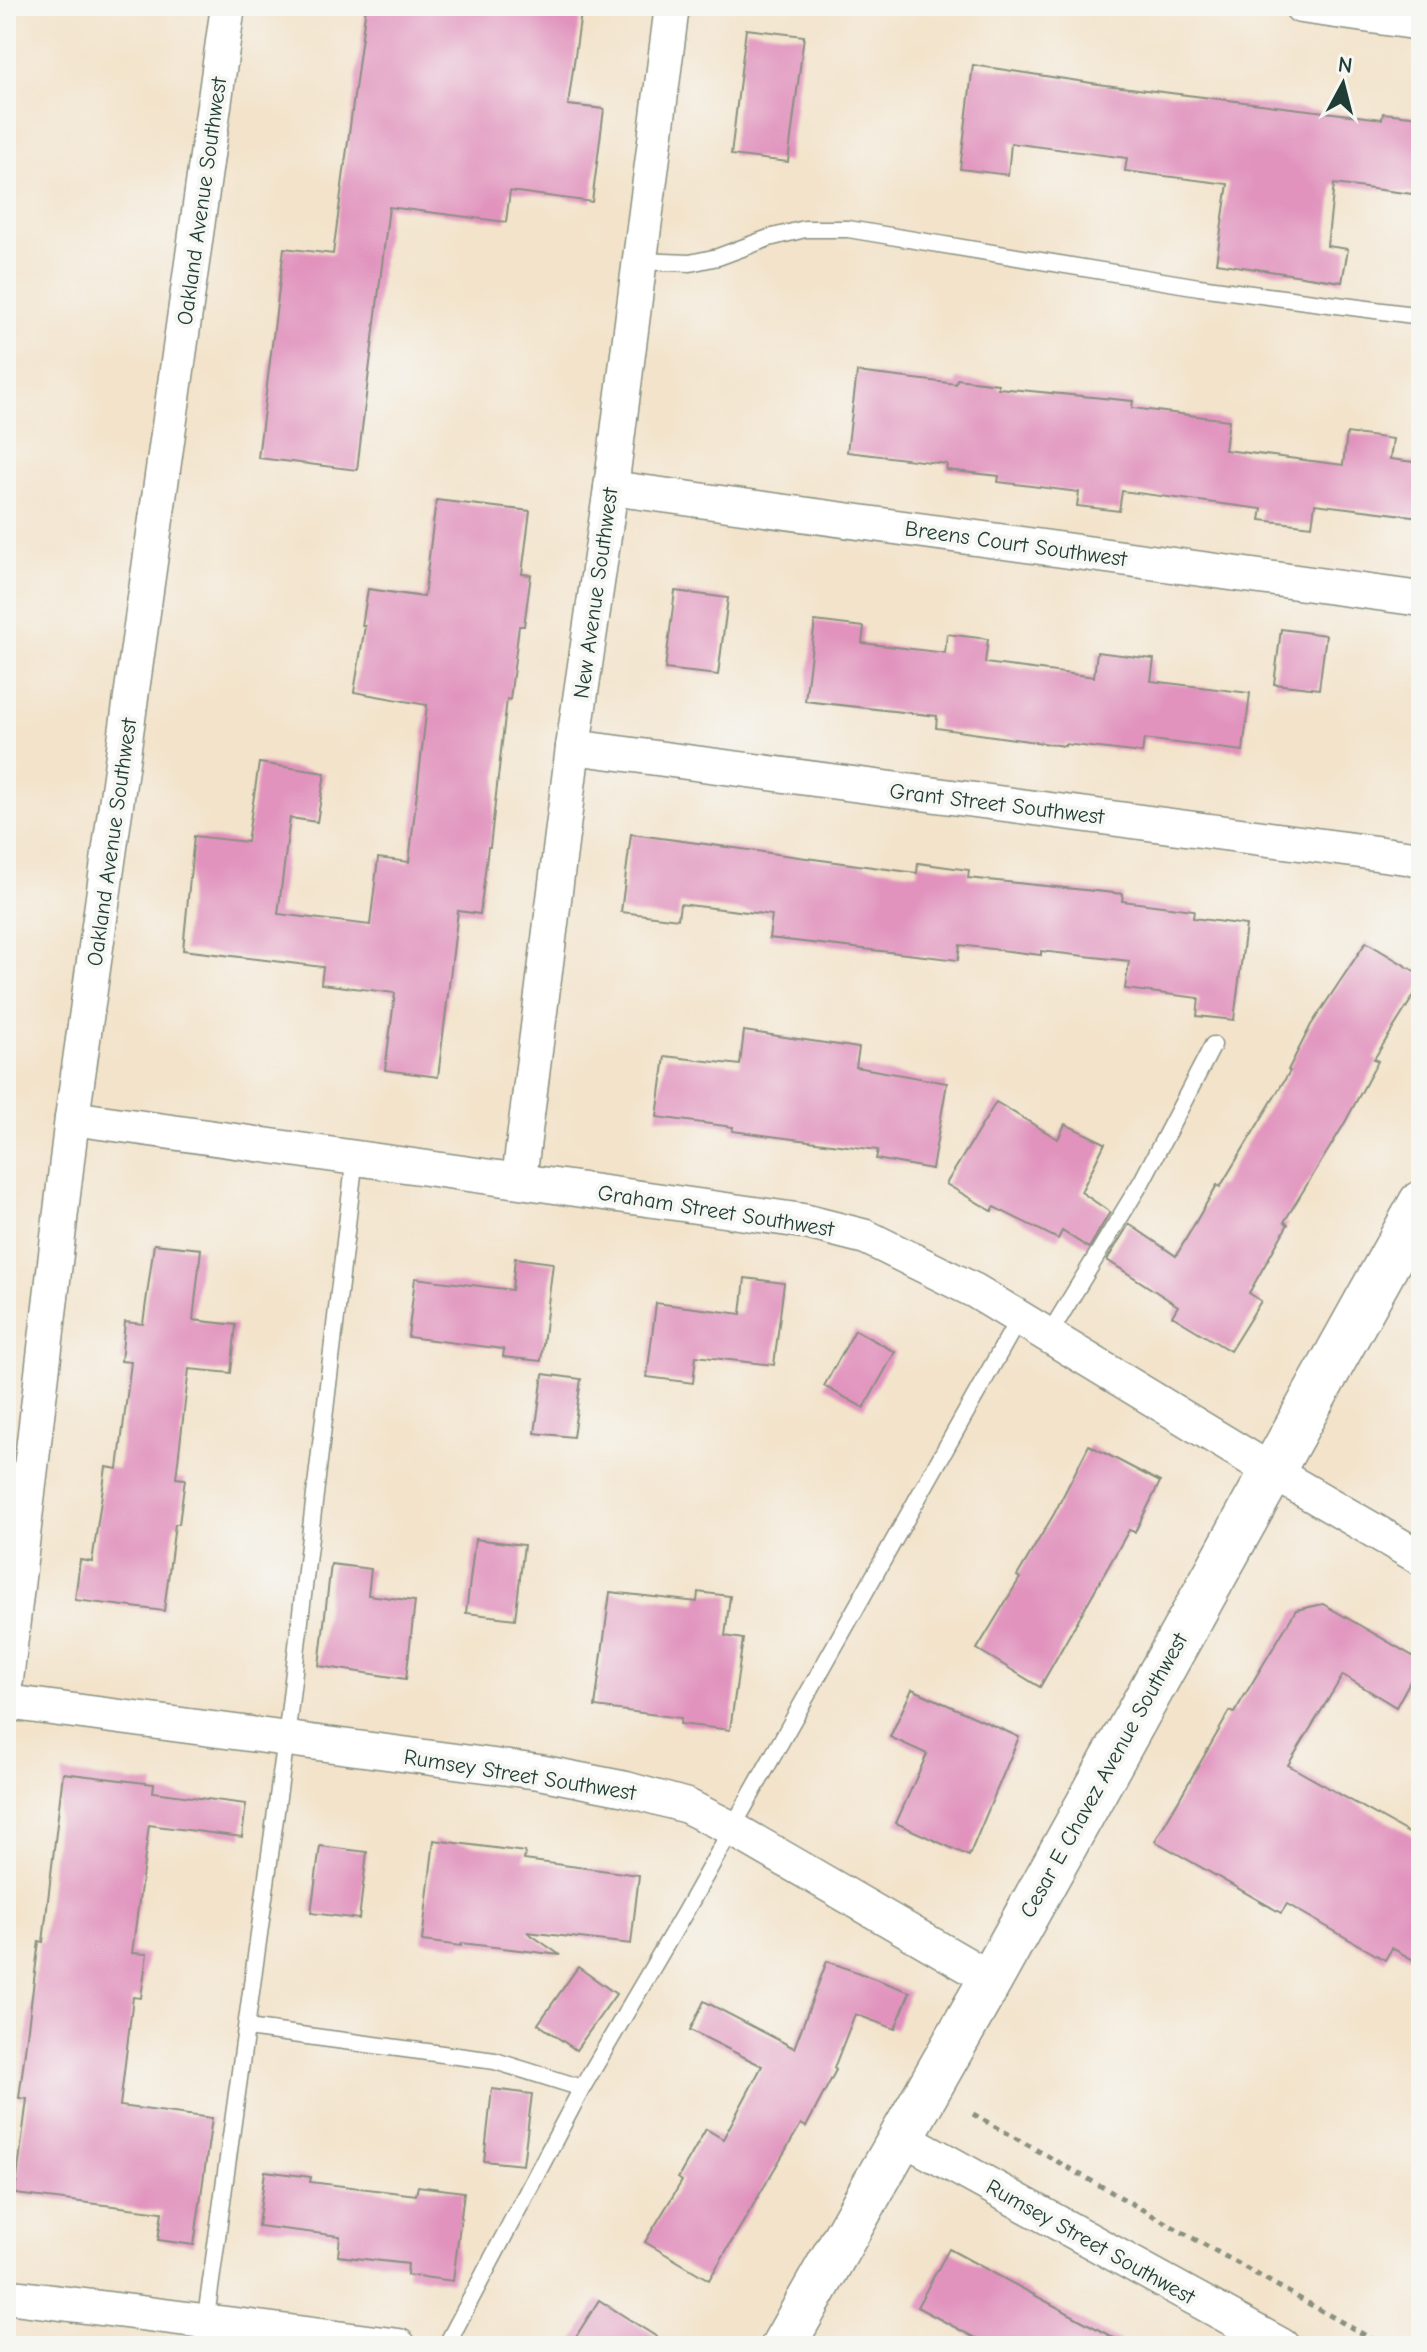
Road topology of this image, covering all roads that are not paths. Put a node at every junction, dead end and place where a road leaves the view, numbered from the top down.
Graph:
1 (228, 6) edge
2 (672, 6) edge
3 (1301, 6) edge
4 (1421, 23) edge
5 (639, 261) junction
6 (1421, 316) edge
7 (611, 488) junction
8 (1421, 599) edge
9 (573, 747) junction
10 (1421, 859) edge
11 (1213, 1045) dead end
12 (72, 1118) junction
13 (355, 1157) junction
14 (519, 1179) junction
15 (1421, 1203) edge
16 (1019, 1318) junction
17 (1048, 1336) junction
18 (1273, 1472) junction
19 (1421, 1558) edge
20 (6, 1680) edge
21 (6, 1702) edge
22 (286, 1739) junction
23 (731, 1828) junction
24 (991, 1979) junction
25 (247, 2028) junction
26 (582, 2088) junction
27 (900, 2136) junction
28 (6, 2296) edge
29 (204, 2333) edge
30 (399, 2346) edge
31 (446, 2346) edge
32 (783, 2346) edge
33 (1282, 2346) edge

1 - 12 street, Oakland Avenue Southwest
2 - 5 street, New Avenue Southwest
3 - 4 street
5 - 6 lane
5 - 7 street, New Avenue Southwest
7 - 8 street, Breens Court Southwest
7 - 9 street, New Avenue Southwest
9 - 10 street, Grant Street Southwest
9 - 14 street, New Avenue Southwest
11 - 17 lane
12 - 13 street, Graham Street Southwest
12 - 20 street, Oakland Avenue Southwest
13 - 14 street, Graham Street Southwest
13 - 22 lane
14 - 16 street, Graham Street Southwest
15 - 18 main road, Cesar E Chavez Avenue Southwest
16 - 17 street, Graham Street Southwest
16 - 23 lane
17 - 18 street, Graham Street Southwest
18 - 19 street, Graham Street Southwest
18 - 24 main road, Cesar E Chavez Avenue Southwest
21 - 22 street, Rumsey Street Southwest
22 - 23 street, Rumsey Street Southwest
22 - 25 lane
23 - 24 street, Rumsey Street Southwest
23 - 26 lane
24 - 27 main road, Cesar E Chavez Avenue Southwest
25 - 26 lane
25 - 29 lane
26 - 31 lane
27 - 32 main road, Cesar E Chavez Avenue Southwest
27 - 33 street, Rumsey Street Southwest
28 - 29 street
29 - 30 street

